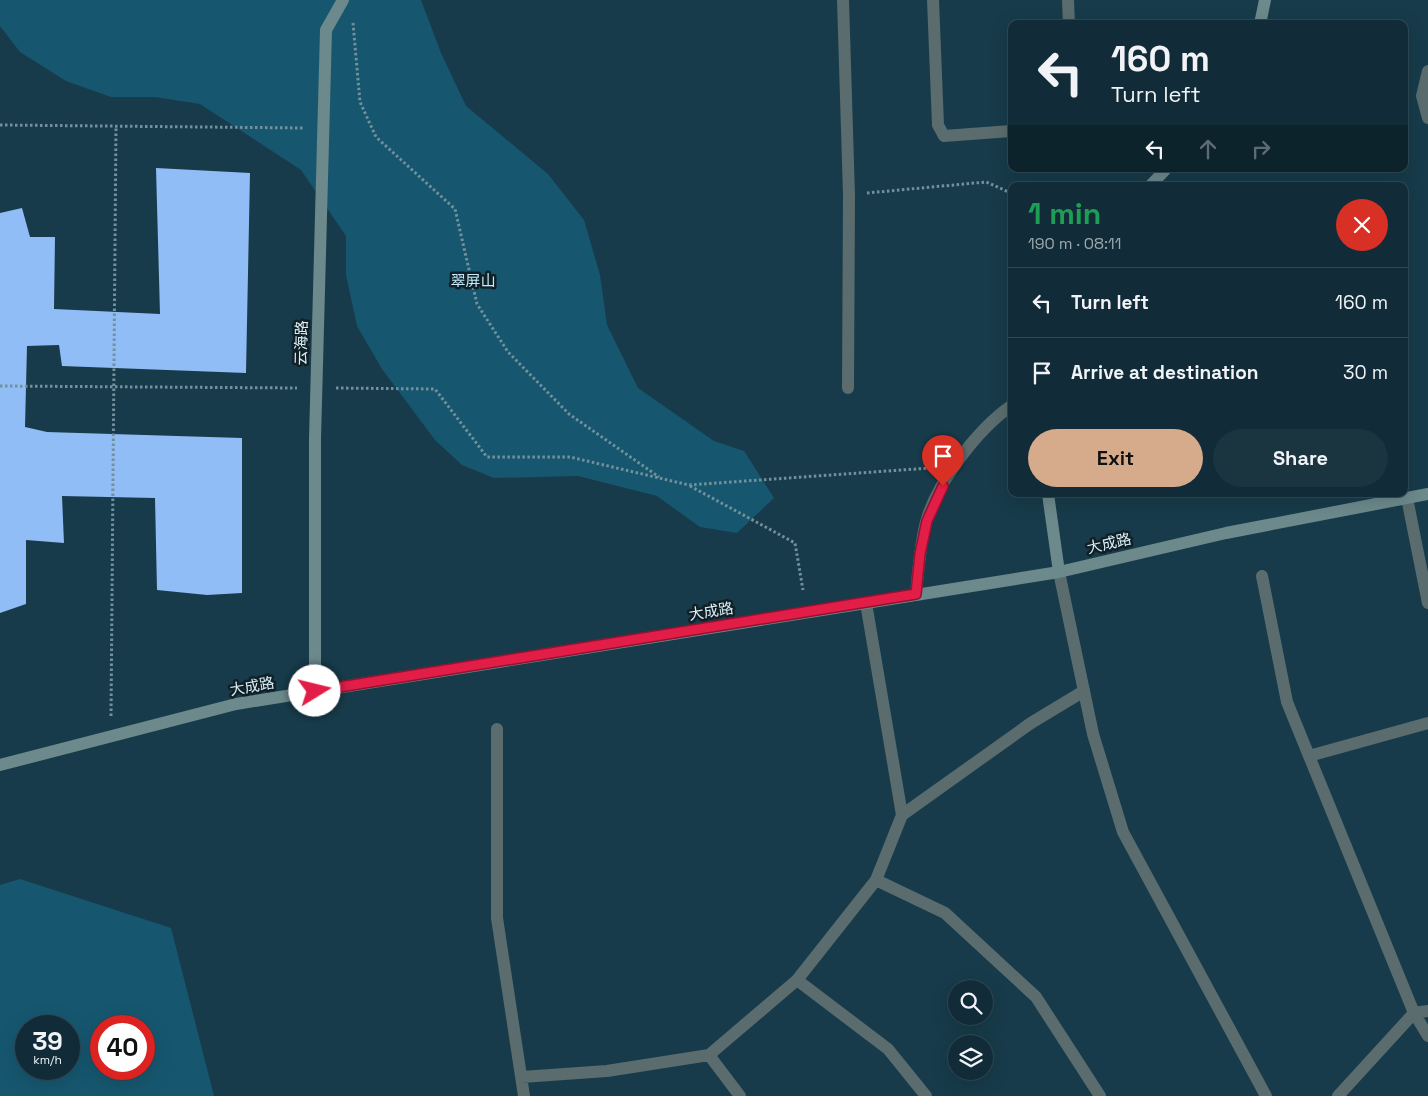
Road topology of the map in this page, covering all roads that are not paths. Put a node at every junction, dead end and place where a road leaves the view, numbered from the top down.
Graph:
1 (342, 0) edge
2 (844, 0) edge
3 (933, 0) edge
4 (1068, 0) edge
5 (1265, 0) edge
6 (1068, 20) edge
7 (1261, 20) edge
8 (1428, 71) edge
9 (1428, 118) edge
10 (1008, 131) edge
11 (1163, 172) edge
12 (1154, 182) edge
13 (848, 388) dead end
14 (1008, 408) edge
15 (1428, 494) edge
16 (1048, 497) edge
17 (1407, 498) junction
18 (1059, 572) junction
19 (1262, 576) dead end
20 (916, 594) junction
21 (866, 603) junction
22 (1428, 603) edge
23 (315, 691) junction
24 (1084, 691) junction
25 (1428, 723) edge
26 (497, 728) dead end
27 (1309, 756) junction
28 (0, 765) edge
29 (902, 815) junction
30 (876, 880) junction
31 (797, 980) junction
32 (1428, 1011) edge
33 (1414, 1013) junction
34 (1428, 1036) edge
35 (709, 1055) junction
36 (522, 1077) junction
37 (524, 1096) edge
38 (740, 1096) edge
39 (926, 1096) edge
40 (1100, 1096) edge
41 (1266, 1096) edge
42 (1338, 1096) edge

1 - 23 street, 云海路
2 - 13 street
3 - 10 street
4 - 6 street
5 - 7 street
8 - 9 street
11 - 12 street
14 - 20 street
15 - 17 street, 大成路
16 - 18 street
17 - 18 street, 大成路
17 - 22 street
18 - 20 street, 大成路
18 - 24 street
19 - 27 street
20 - 21 street, 大成路
21 - 23 street, 大成路
21 - 29 street
23 - 28 street, 大成路
24 - 29 street
24 - 41 street
25 - 27 street
26 - 36 street
27 - 33 street
29 - 30 street
30 - 31 street
30 - 40 street
31 - 35 street
31 - 39 street
32 - 33 street
33 - 34 street
33 - 42 street
35 - 36 street
35 - 38 street
36 - 37 street

